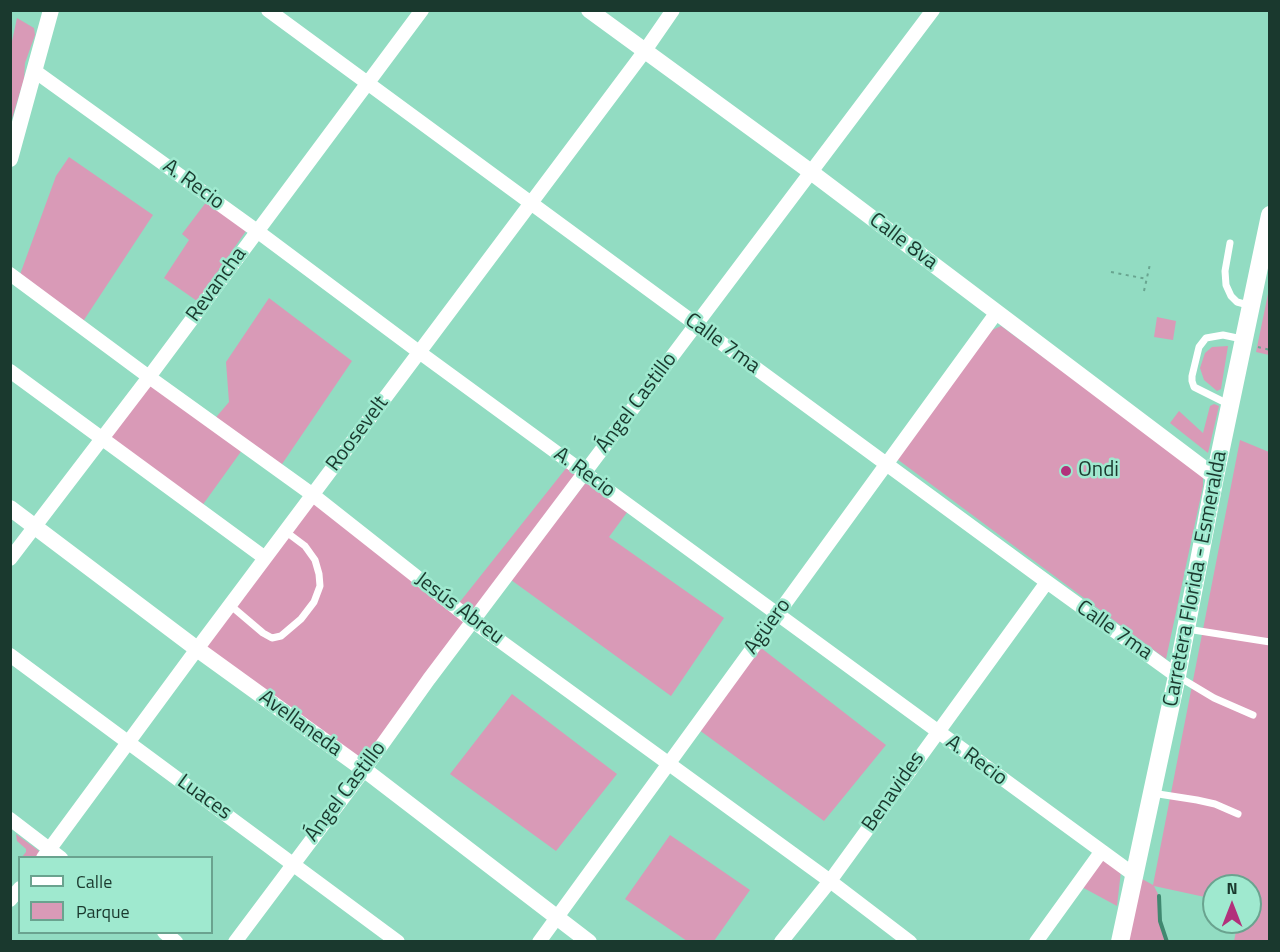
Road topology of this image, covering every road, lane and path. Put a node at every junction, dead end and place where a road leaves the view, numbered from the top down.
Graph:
1 (51, 10) edge
2 (268, 10) edge
3 (422, 10) edge
4 (589, 10) edge
5 (673, 10) edge
6 (933, 10) edge
7 (644, 52) junction
8 (36, 72) junction
9 (367, 82) junction
10 (10, 159) edge
11 (811, 172) junction
12 (530, 204) junction
13 (1269, 215) edge
14 (257, 231) junction
15 (1230, 243) dead end
16 (1150, 264) dead end
17 (1111, 272) dead end
18 (10, 274) edge
19 (1147, 279) junction
20 (1144, 291) dead end
21 (1251, 306) junction
22 (997, 312) junction
23 (695, 325) junction
24 (1245, 340) junction
25 (419, 352) junction
26 (10, 371) edge
27 (149, 377) junction
28 (1231, 405) junction
29 (102, 438) junction
30 (886, 465) junction
31 (584, 473) junction
32 (1215, 477) junction
33 (313, 495) junction
34 (10, 508) edge
35 (35, 527) junction
36 (285, 531) junction
37 (265, 558) junction
38 (10, 560) edge
39 (1047, 582) junction
40 (230, 605) junction
41 (777, 615) junction
42 (474, 622) junction
43 (1185, 629) junction
44 (1269, 642) edge
45 (197, 649) junction
46 (10, 655) edge
47 (1177, 676) junction
48 (1253, 715) dead end
49 (937, 731) junction
50 (128, 742) junction
51 (669, 764) junction
52 (364, 770) junction
53 (1152, 792) junction
54 (1238, 814) dead end
55 (10, 819) edge
56 (1101, 852) junction
57 (51, 855) edge
58 (293, 864) junction
59 (1133, 874) junction
60 (830, 881) junction
61 (557, 918) junction
62 (236, 942) edge
63 (398, 942) edge
64 (539, 942) edge
65 (589, 942) edge
66 (781, 942) edge
67 (910, 942) edge
68 (1035, 942) edge
69 (1119, 942) edge

1 - 8 street
2 - 9 street, Calle 7ma
3 - 9 street, Revancha
4 - 7 street, Calle 8va
5 - 7 street, Roosevelt
6 - 11 street, Ángel Castillo
7 - 11 street, Calle 8va
7 - 12 street, Roosevelt
8 - 10 street
8 - 14 street, A. Recio
9 - 12 street, Calle 7ma
9 - 14 street, Revancha
11 - 22 street, Calle 8va
11 - 23 street, Ángel Castillo
12 - 23 street, Calle 7ma
12 - 25 street, Roosevelt
13 - 21 main road, Carretera Florida - Esmeralda
14 - 25 street, A. Recio
14 - 27 street, Revancha
15 - 21 lane
16 - 19 path
17 - 19 path
18 - 27 street, Jesús Abreu
19 - 20 path
21 - 24 main road, Carretera Florida - Esmeralda
22 - 30 street, Agüero
22 - 32 street, Calle 8va
23 - 30 street, Calle 7ma
23 - 31 street, Ángel Castillo
24 - 28 main road, Carretera Florida - Esmeralda
24 - 28 lane
25 - 31 street, A. Recio
25 - 33 street, Roosevelt
26 - 29 street
27 - 29 street, Revancha
27 - 33 street, Jesús Abreu
28 - 32 main road, Carretera Florida - Esmeralda
29 - 35 street, Revancha
29 - 37 street
30 - 39 street, Calle 7ma
30 - 41 street, Agüero
31 - 41 street, A. Recio
31 - 42 street, Ángel Castillo
32 - 43 main road, Carretera Florida - Esmeralda
33 - 36 street, Roosevelt
33 - 42 street, Jesús Abreu
34 - 35 street, Avellaneda
35 - 38 street, Revancha
35 - 45 street, Avellaneda
36 - 37 street, Roosevelt
36 - 40 lane
37 - 40 street, Roosevelt
39 - 47 street, Calle 7ma
39 - 49 street, Benavides
40 - 45 street, Roosevelt
41 - 49 street, A. Recio
41 - 51 street, Agüero
42 - 51 street, Jesús Abreu
42 - 52 street, Ángel Castillo
43 - 44 lane
43 - 47 main road, Carretera Florida - Esmeralda
45 - 50 street, Roosevelt
45 - 52 street, Avellaneda
46 - 50 street, Luaces
47 - 48 lane
47 - 53 main road, Carretera Florida - Esmeralda
49 - 56 street, A. Recio
49 - 60 street, Benavides
50 - 57 street, Roosevelt
50 - 58 street, Luaces
51 - 60 street, Jesús Abreu
51 - 61 street, Agüero
52 - 58 street, Ángel Castillo
52 - 61 street, Avellaneda
53 - 54 lane
53 - 59 main road, Carretera Florida - Esmeralda
55 - 57 street
56 - 59 street, A. Recio
56 - 68 street
58 - 62 street, Ángel Castillo
58 - 63 street, Luaces
59 - 69 main road, Carretera Florida - Esmeralda
60 - 66 street, Benavides
60 - 67 street, Jesús Abreu
61 - 64 street, Agüero
61 - 65 street, Avellaneda

